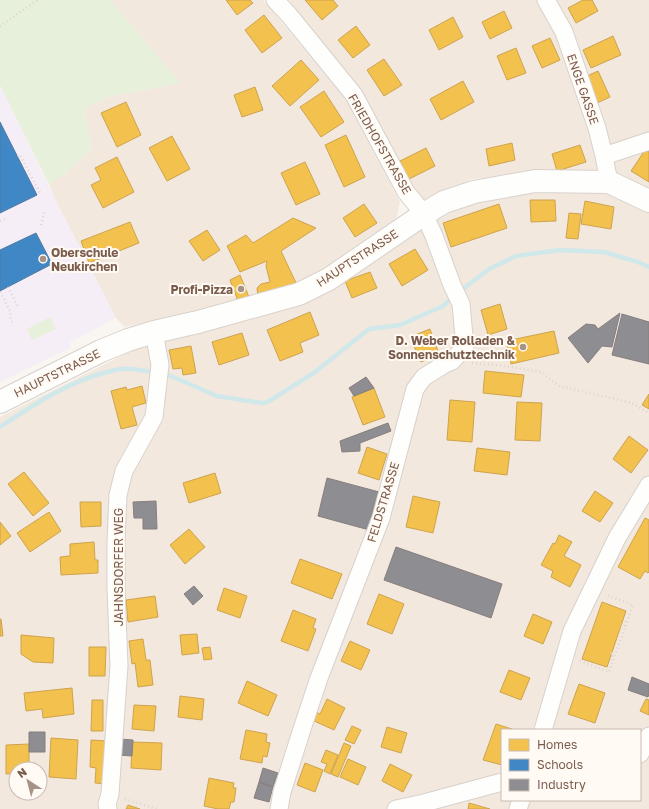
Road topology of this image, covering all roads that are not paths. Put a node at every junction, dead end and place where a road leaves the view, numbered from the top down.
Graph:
1 (275, 0) edge
2 (546, 0) edge
3 (649, 141) edge
4 (604, 156) junction
5 (609, 182) junction
6 (649, 201) edge
7 (424, 214) junction
8 (154, 332) junction
9 (0, 402) edge
10 (649, 485) edge
11 (542, 729) edge
12 (649, 736) edge
13 (641, 752) edge
14 (501, 782) edge
15 (109, 802) edge
16 (279, 809) edge
17 (396, 809) edge

1 - 7 street, FRIEDHOFSTRASSE
2 - 4 street, ENGE GASSE
3 - 4 street
4 - 5 street, ENGE GASSE
5 - 6 main road, HAUPTSTRASSE
5 - 7 main road, HAUPTSTRASSE
7 - 8 main road, HAUPTSTRASSE
7 - 16 street, FELDSTRASSE
8 - 9 main road, HAUPTSTRASSE
8 - 15 street, JAHNSDORFER WEG
10 - 11 street
12 - 13 street
14 - 17 street

